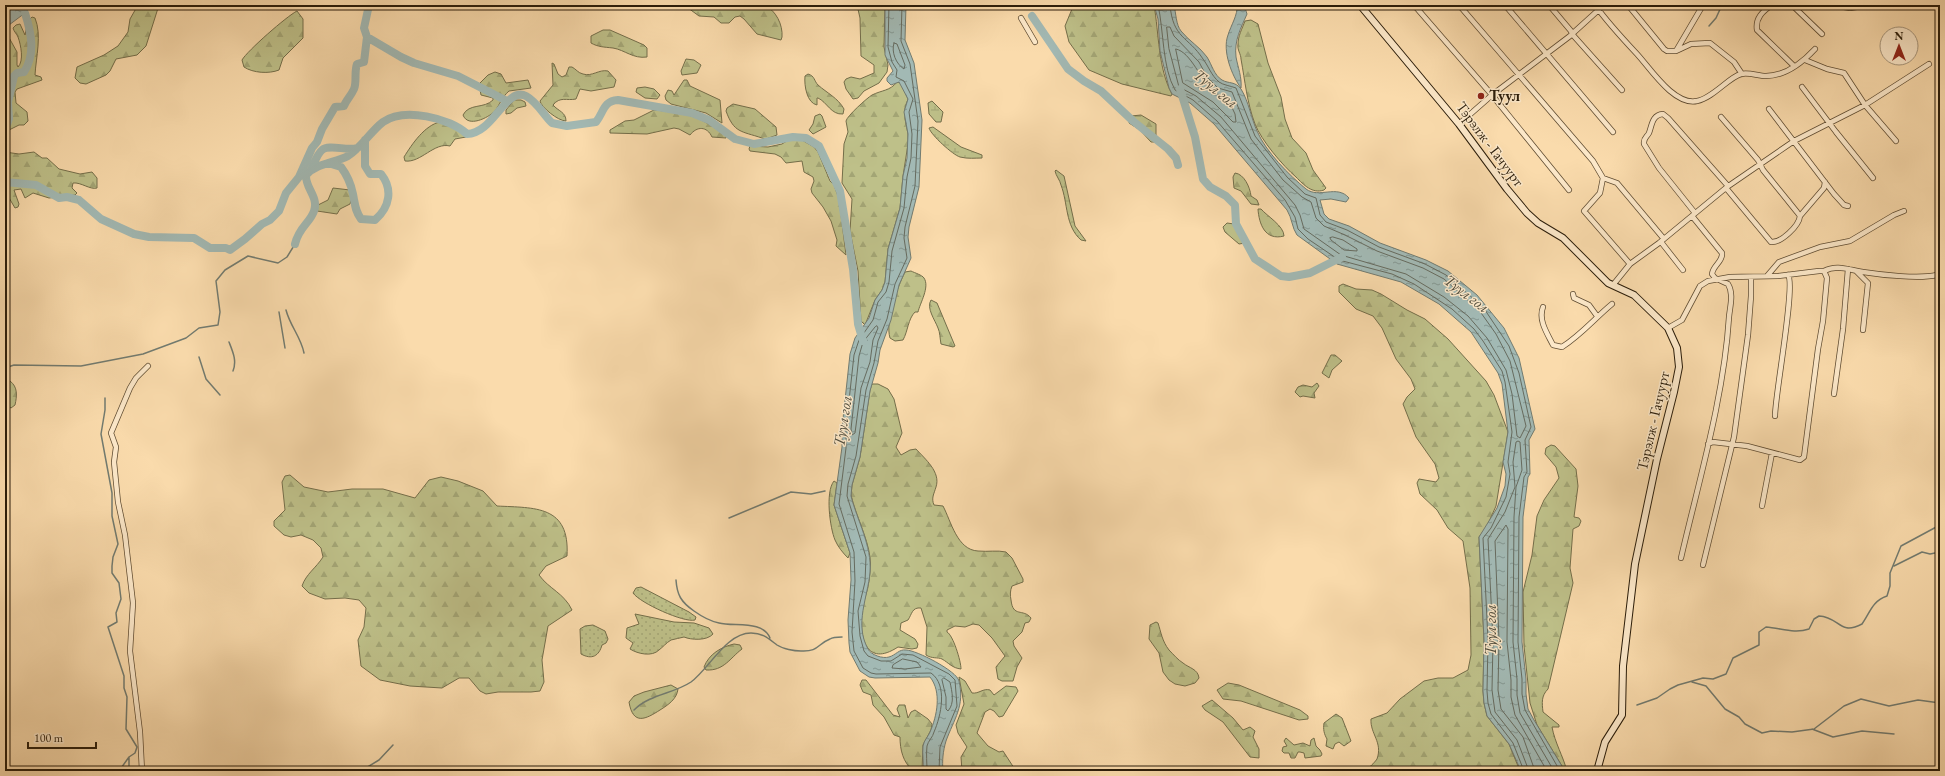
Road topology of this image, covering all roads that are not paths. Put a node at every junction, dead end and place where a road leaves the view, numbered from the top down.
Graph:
1 (1360, 5) edge
2 (1414, 5) edge
3 (1459, 5) edge
4 (1505, 5) edge
5 (1549, 5) edge
6 (1595, 5) edge
7 (1604, 5) edge
8 (1628, 5) edge
9 (1703, 5) edge
10 (1772, 5) edge
11 (1792, 5) edge
12 (1832, 5) edge
13 (1870, 5) edge
14 (1599, 10) junction
15 (1021, 18) dead end
16 (1572, 34) junction
17 (1822, 34) dead end
18 (1035, 42) dead end
19 (1815, 49) dead end
20 (1676, 51) junction
21 (1548, 55) junction
22 (1805, 60) junction
23 (1929, 64) dead end
24 (1794, 66) junction
25 (1742, 74) junction
26 (1519, 76) junction
27 (1802, 87) dead end
28 (1622, 90) dead end
29 (1492, 95) junction
30 (1865, 105) junction
31 (1769, 109) dead end
32 (1721, 117) dead end
33 (1829, 123) junction
34 (1459, 124) junction
35 (1613, 132) dead end
36 (1896, 141) dead end
37 (1794, 142) junction
38 (1760, 164) junction
39 (1603, 178) junction
40 (1873, 178) dead end
41 (1825, 182) junction
42 (1727, 187) junction
43 (1569, 190) dead end
44 (1848, 206) dead end
45 (1904, 211) dead end
46 (1694, 214) junction
47 (1800, 216) junction
48 (1662, 240) junction
49 (1630, 264) junction
50 (1848, 269) junction
51 (1683, 270) dead end
52 (1854, 270) junction
53 (1824, 271) junction
54 (1788, 275) junction
55 (1937, 275) dead end
56 (1767, 276) junction
57 (1751, 277) junction
58 (1719, 279) junction
59 (1612, 285) junction
60 (1573, 294) dead end
61 (1612, 304) dead end
62 (1543, 307) dead end
63 (1597, 316) junction
64 (1668, 328) junction
65 (1863, 330) dead end
66 (148, 366) dead end
67 (1834, 394) dead end
68 (1775, 416) dead end
69 (1708, 444) junction
70 (1732, 444) junction
71 (1772, 453) junction
72 (1762, 506) dead end
73 (1681, 558) dead end
74 (1703, 564) dead end
75 (142, 771) edge
76 (1597, 771) edge

1 - 34 main road, Тэрэлж - Гачуурт
2 - 29 street
3 - 26 street
4 - 21 street
5 - 16 street
6 - 14 street
7 - 14 street
8 - 20 street
9 - 20 street
10 - 24 street
11 - 17 street
12 - 13 street
14 - 16 street
14 - 25 street
15 - 18 street
16 - 21 street
16 - 28 street
19 - 22 street
20 - 25 street
21 - 26 street
21 - 35 street
22 - 24 street
22 - 30 street
23 - 30 street
24 - 25 street
26 - 29 street
26 - 39 street
27 - 33 street
29 - 34 street
29 - 43 street
30 - 33 street
30 - 36 street
31 - 37 street
32 - 38 street
33 - 37 street
33 - 40 street
34 - 59 main road, Тэрэлж - Гачуурт
37 - 38 street
37 - 41 street
38 - 42 street
38 - 47 street
39 - 48 street
39 - 49 street
41 - 44 street
41 - 47 street
42 - 46 street
42 - 46 street
42 - 47 street
45 - 56 street
46 - 48 street
46 - 58 street
48 - 49 street
48 - 51 street
49 - 59 street
50 - 52 street
50 - 53 street
50 - 67 street
52 - 55 street
52 - 65 street
53 - 54 street
53 - 71 street
54 - 56 street
54 - 68 street
56 - 57 street
57 - 58 street
57 - 70 street
58 - 64 street
58 - 69 street
59 - 64 main road, Тэрэлж - Гачуурт
60 - 63 street
61 - 63 street
62 - 63 street
64 - 76 main road, Тэрэлж - Гачуурт
66 - 75 street
69 - 70 street
69 - 73 street
70 - 71 street
70 - 74 street
71 - 72 street

